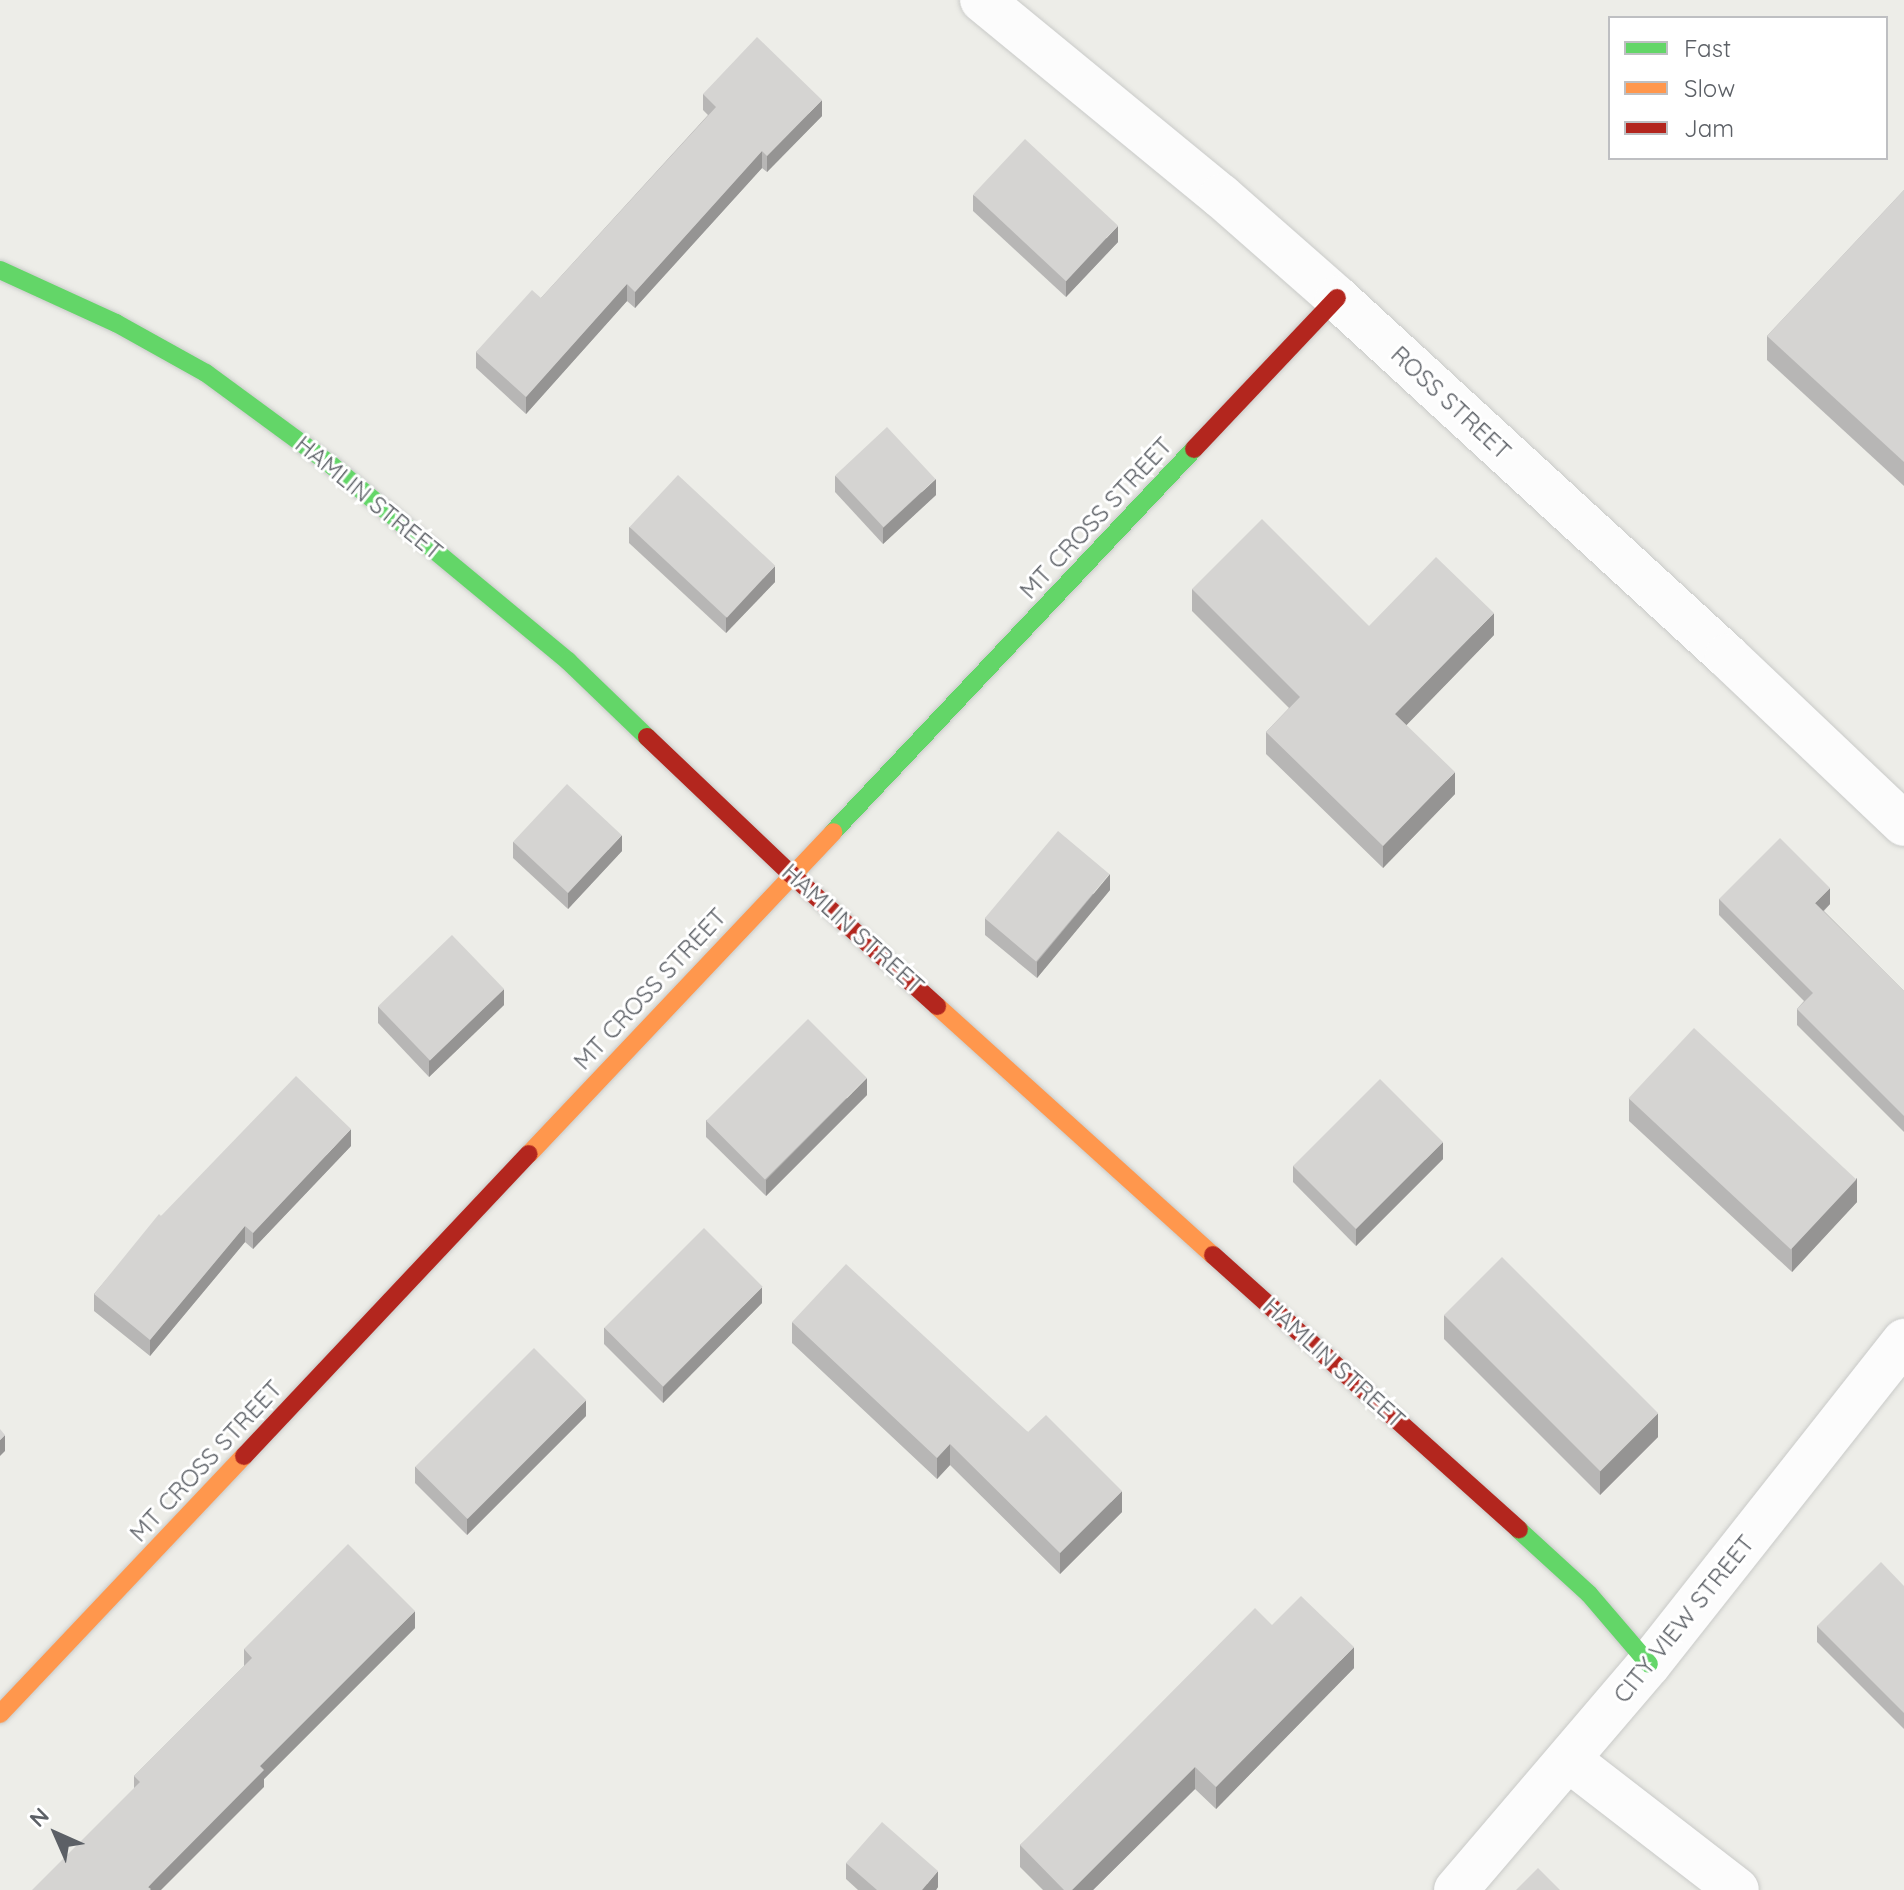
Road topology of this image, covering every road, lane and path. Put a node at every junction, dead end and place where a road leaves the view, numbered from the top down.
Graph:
1 (982, 0) edge
2 (0, 270) edge
3 (1337, 298) junction
4 (1904, 824) edge
5 (791, 874) junction
6 (1904, 1341) edge
7 (1649, 1664) junction
8 (0, 1714) edge
9 (1569, 1760) junction
10 (1456, 1890) edge
11 (1737, 1890) edge

1 - 3 street, ROSS STREET
2 - 5 street, HAMLIN STREET
3 - 4 street, ROSS STREET
3 - 5 street, MT CROSS STREET
5 - 7 street, HAMLIN STREET
5 - 8 street, MT CROSS STREET
6 - 7 street, CITY VIEW STREET
7 - 9 street, CITY VIEW STREET
9 - 10 street, CITY VIEW STREET
9 - 11 street

